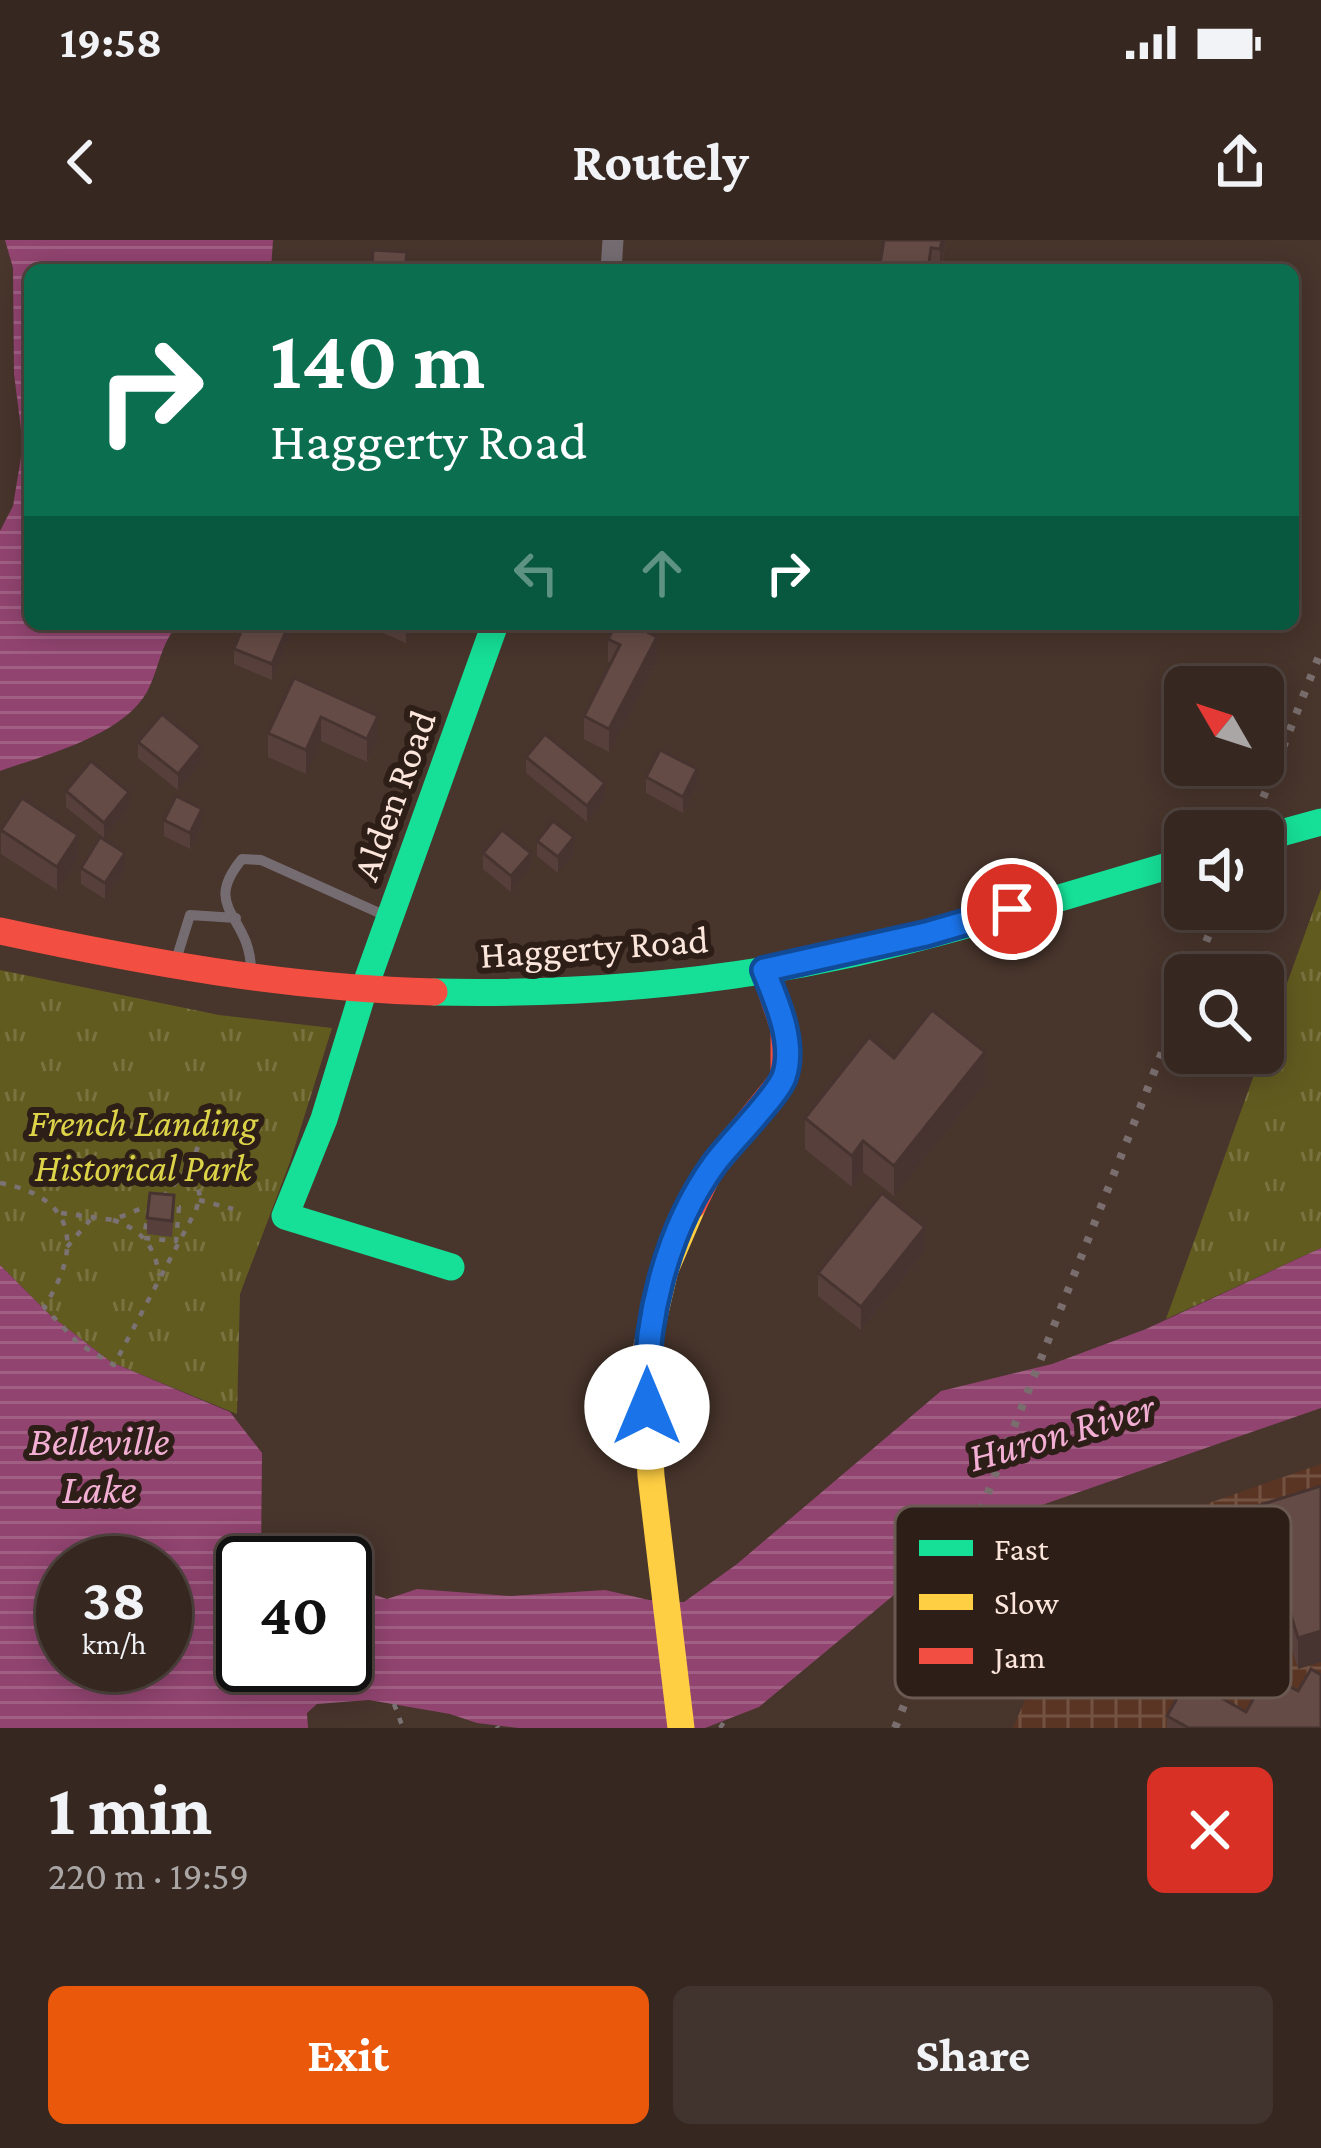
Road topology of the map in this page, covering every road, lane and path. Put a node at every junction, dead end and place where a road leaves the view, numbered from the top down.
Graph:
1 (493, 630) edge
2 (1321, 822) edge
3 (1284, 832) edge
4 (1164, 866) edge
5 (236, 918) junction
6 (390, 918) junction
7 (0, 932) edge
8 (174, 969) junction
9 (764, 970) junction
10 (251, 981) junction
11 (363, 992) junction
12 (206, 1125) dead end
13 (191, 1165) junction
14 (0, 1183) edge
15 (199, 1200) junction
16 (149, 1206) junction
17 (233, 1209) dead end
18 (58, 1213) junction
19 (90, 1220) junction
20 (113, 1220) junction
21 (144, 1238) junction
22 (68, 1247) junction
23 (451, 1268) dead end
24 (160, 1279) junction
25 (394, 1704) dead end
26 (404, 1728) edge
27 (681, 1728) edge

1 - 6 street, Alden Road
2 - 3 street
4 - 9 street, Haggerty Road
5 - 6 lane
5 - 8 lane
5 - 10 lane
6 - 11 street, Alden Road
7 - 8 street, Haggerty Road
8 - 10 street, Haggerty Road
9 - 11 street, Haggerty Road
9 - 27 street
10 - 11 street, Haggerty Road
11 - 23 street, Alden Road
12 - 13 path
13 - 15 path
13 - 16 path
14 - 18 path
15 - 17 path
15 - 24 path
16 - 20 path
16 - 21 path
16 - 21 path
18 - 19 path
18 - 22 path
19 - 20 path
19 - 22 path
20 - 21 path
21 - 24 path
22 - 24 path
25 - 26 path

